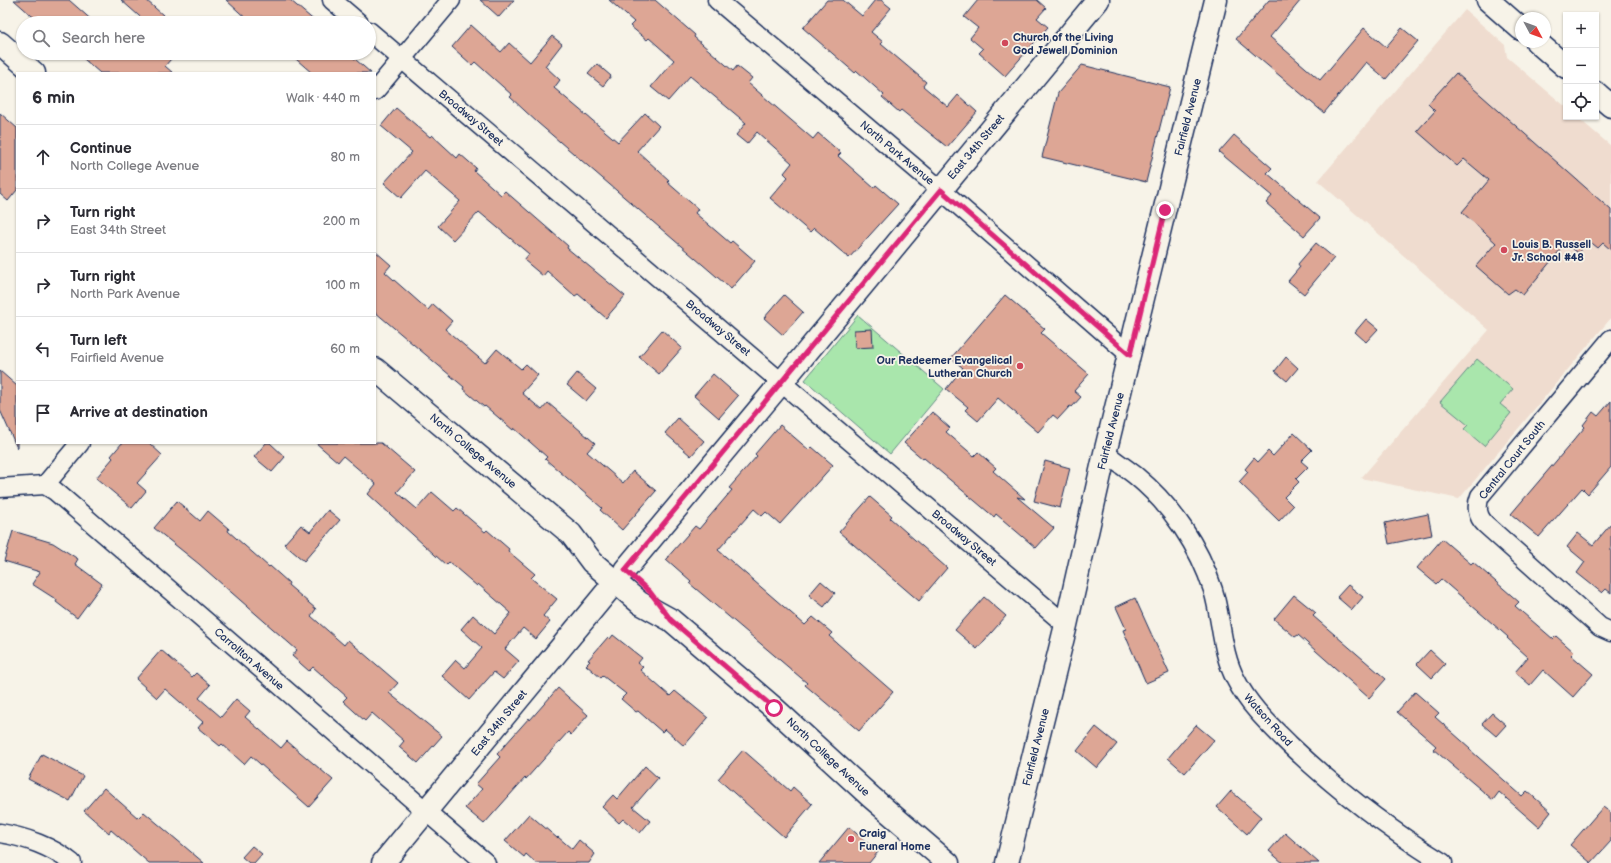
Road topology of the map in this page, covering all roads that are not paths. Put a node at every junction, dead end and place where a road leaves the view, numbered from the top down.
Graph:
1 (332, 0) edge
2 (451, 0) edge
3 (717, 0) edge
4 (1097, 0) edge
5 (1216, 0) edge
6 (1488, 0) edge
7 (351, 16) edge
8 (1515, 23) edge
9 (376, 37) edge
10 (0, 43) edge
11 (1544, 48) edge
12 (16, 57) edge
13 (401, 59) junction
14 (19, 60) edge
15 (1563, 64) edge
16 (33, 72) edge
17 (376, 90) edge
18 (1599, 96) edge
19 (1611, 106) edge
20 (941, 190) junction
21 (1611, 339) edge
22 (1130, 355) junction
23 (376, 370) edge
24 (782, 383) junction
25 (79, 444) edge
26 (1105, 453) junction
27 (45, 485) junction
28 (0, 488) edge
29 (620, 576) junction
30 (1066, 625) junction
31 (1611, 632) edge
32 (426, 812) junction
33 (0, 833) edge
34 (72, 863) edge
35 (383, 863) edge
36 (486, 863) edge
37 (948, 863) edge
38 (1007, 863) edge
39 (1443, 863) edge

1 - 7 street
2 - 13 street
3 - 20 street, North Park Avenue
4 - 20 street, East 34th Street
5 - 22 street, Fairfield Avenue
6 - 8 street
9 - 13 street, Broadway Street
10 - 12 street
11 - 15 street
13 - 17 street
13 - 24 street, Broadway Street
14 - 16 street
18 - 19 street
20 - 22 street, North Park Avenue
20 - 24 street, East 34th Street
21 - 31 street, Central Court South
22 - 26 street, Fairfield Avenue
23 - 29 street, North College Avenue
24 - 29 street, East 34th Street
24 - 30 street, Broadway Street
25 - 27 street
26 - 30 street, Fairfield Avenue
26 - 39 street, Watson Road
27 - 28 street
27 - 32 street, Carrollton Avenue
29 - 32 street, East 34th Street
29 - 37 street, North College Avenue
30 - 38 street, Fairfield Avenue
32 - 35 street, East 34th Street
32 - 36 street, Carrollton Avenue
33 - 34 street

